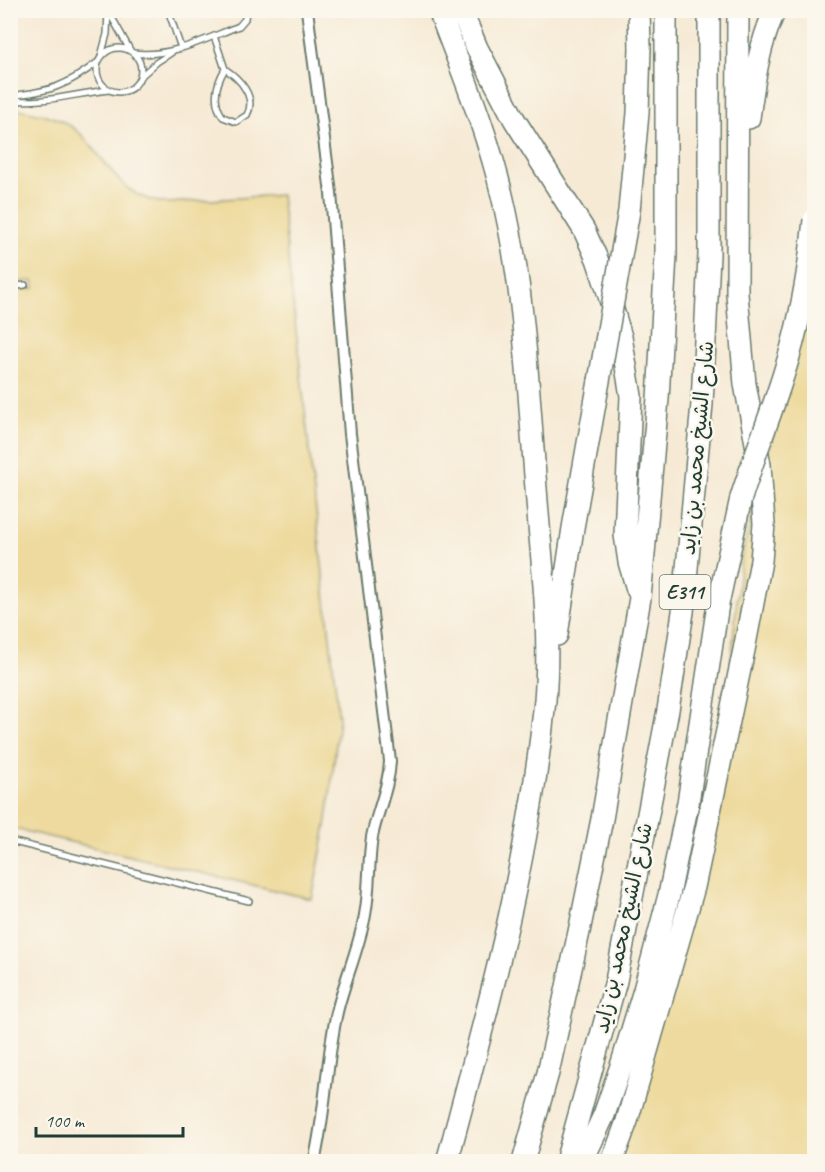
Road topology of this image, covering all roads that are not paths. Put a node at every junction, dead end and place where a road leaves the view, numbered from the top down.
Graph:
1 (108, 10) edge
2 (168, 10) edge
3 (246, 10) edge
4 (308, 10) edge
5 (439, 10) edge
6 (461, 10) edge
7 (639, 10) edge
8 (666, 10) edge
9 (710, 10) edge
10 (738, 10) edge
11 (775, 10) edge
12 (214, 36) junction
13 (181, 48) junction
14 (132, 52) junction
15 (99, 60) junction
16 (225, 69) junction
17 (139, 77) junction
18 (109, 90) junction
19 (10, 98) edge
20 (737, 208) junction
21 (814, 220) edge
22 (25, 285) dead end
23 (10, 287) edge
24 (640, 598) junction
25 (545, 698) junction
26 (10, 841) edge
27 (249, 901) dead end
28 (314, 1161) edge
29 (447, 1161) edge
30 (523, 1161) edge
31 (566, 1161) edge
32 (582, 1161) edge
33 (612, 1161) edge

1 - 14 lane
1 - 15 lane
2 - 13 lane
3 - 12 lane
4 - 28 street
5 - 25 highway
6 - 24 highway
7 - 25 highway, bridge
8 - 24 highway, شارع الشيخ محمد بن زايد / E311
9 - 31 highway, شارع الشيخ محمد بن زايد / E311
10 - 20 highway
11 - 20 highway
12 - 13 lane
12 - 16 lane
13 - 14 lane
13 - 17 lane
14 - 15 lane
14 - 17 lane
15 - 18 lane
15 - 19 lane
16 - 16 lane
17 - 18 lane
18 - 19 lane
20 - 33 highway
21 - 32 highway, bridge
22 - 23 lane
24 - 30 highway, شارع الشيخ محمد بن زايد / E311
25 - 29 highway
26 - 27 lane

